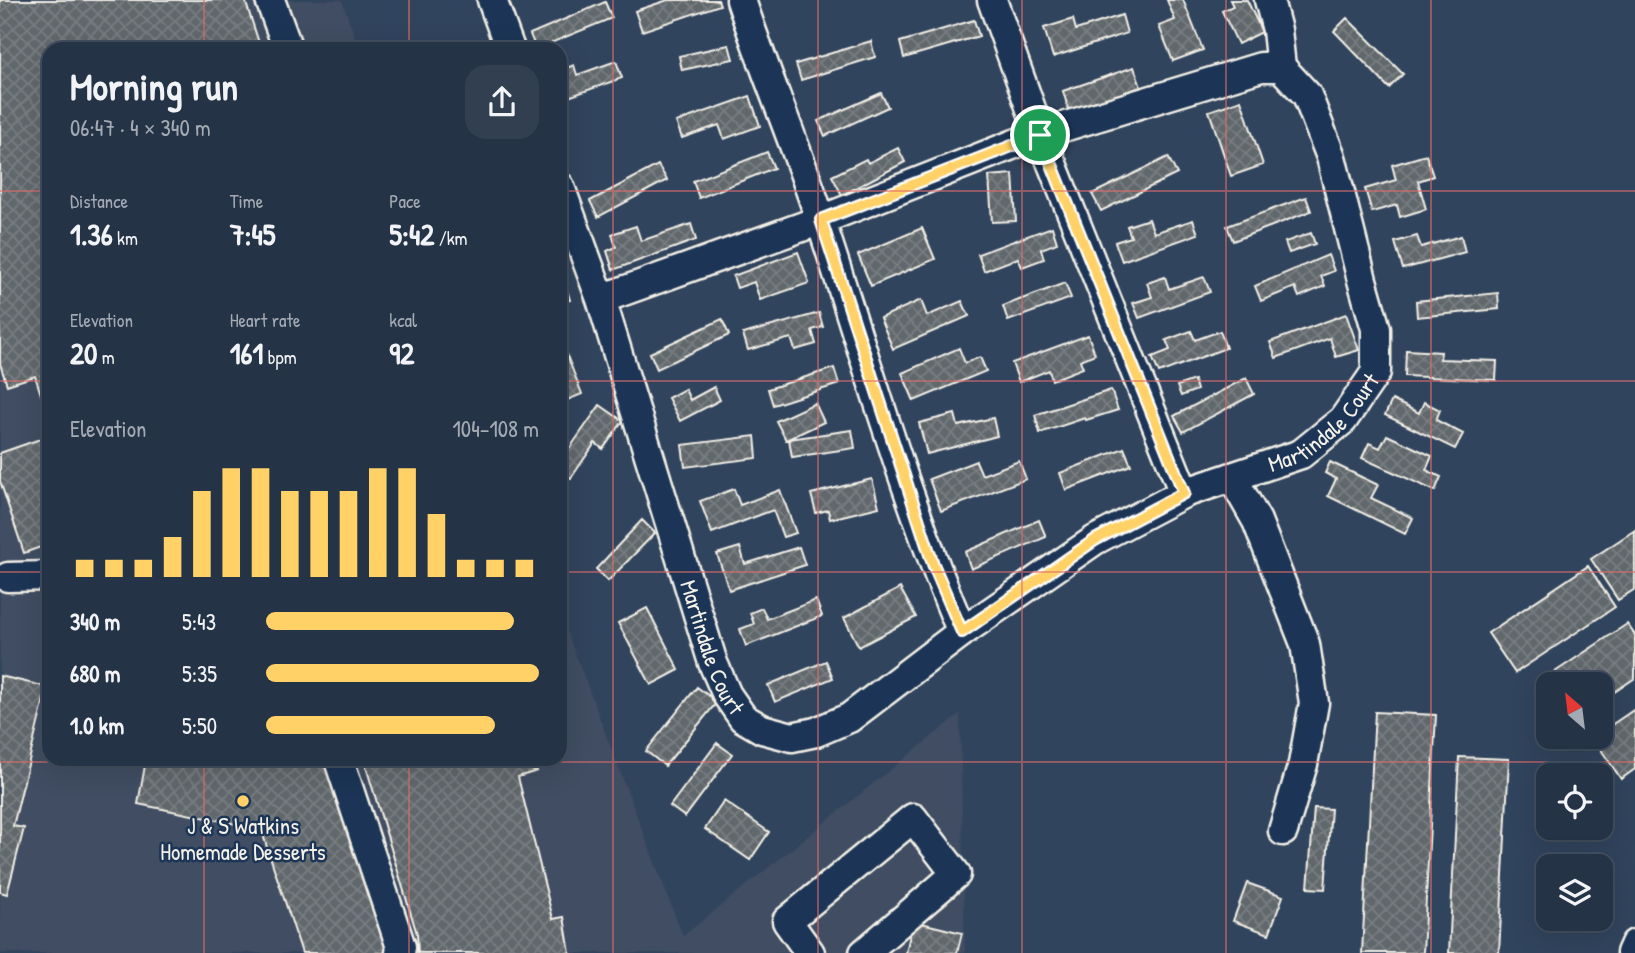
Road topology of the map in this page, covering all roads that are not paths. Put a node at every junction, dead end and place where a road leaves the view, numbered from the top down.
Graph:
1 (270, 0) edge
2 (492, 0) edge
3 (741, 0) edge
4 (992, 0) edge
5 (1269, 0) edge
6 (285, 42) edge
7 (507, 42) edge
8 (1281, 67) junction
9 (1040, 135) junction
10 (567, 206) edge
11 (821, 220) junction
12 (601, 299) junction
13 (1232, 477) junction
14 (1184, 493) junction
15 (42, 576) edge
16 (8, 577) dead end
17 (962, 632) junction
18 (341, 766) edge
19 (1283, 831) dead end
20 (1635, 944) edge
21 (400, 953) edge
22 (810, 953) edge
23 (864, 953) edge
24 (1631, 953) edge

1 - 6 street
2 - 7 street
3 - 11 street
4 - 9 street
5 - 8 street
8 - 9 street
8 - 13 street, Martindale Court
9 - 11 street
9 - 14 street
10 - 12 street, Martindale Court
11 - 12 street
11 - 17 street
12 - 17 street, Martindale Court
13 - 14 street, Martindale Court
13 - 19 street
14 - 17 street, Martindale Court
15 - 16 street
18 - 21 street
20 - 24 street
22 - 23 street

